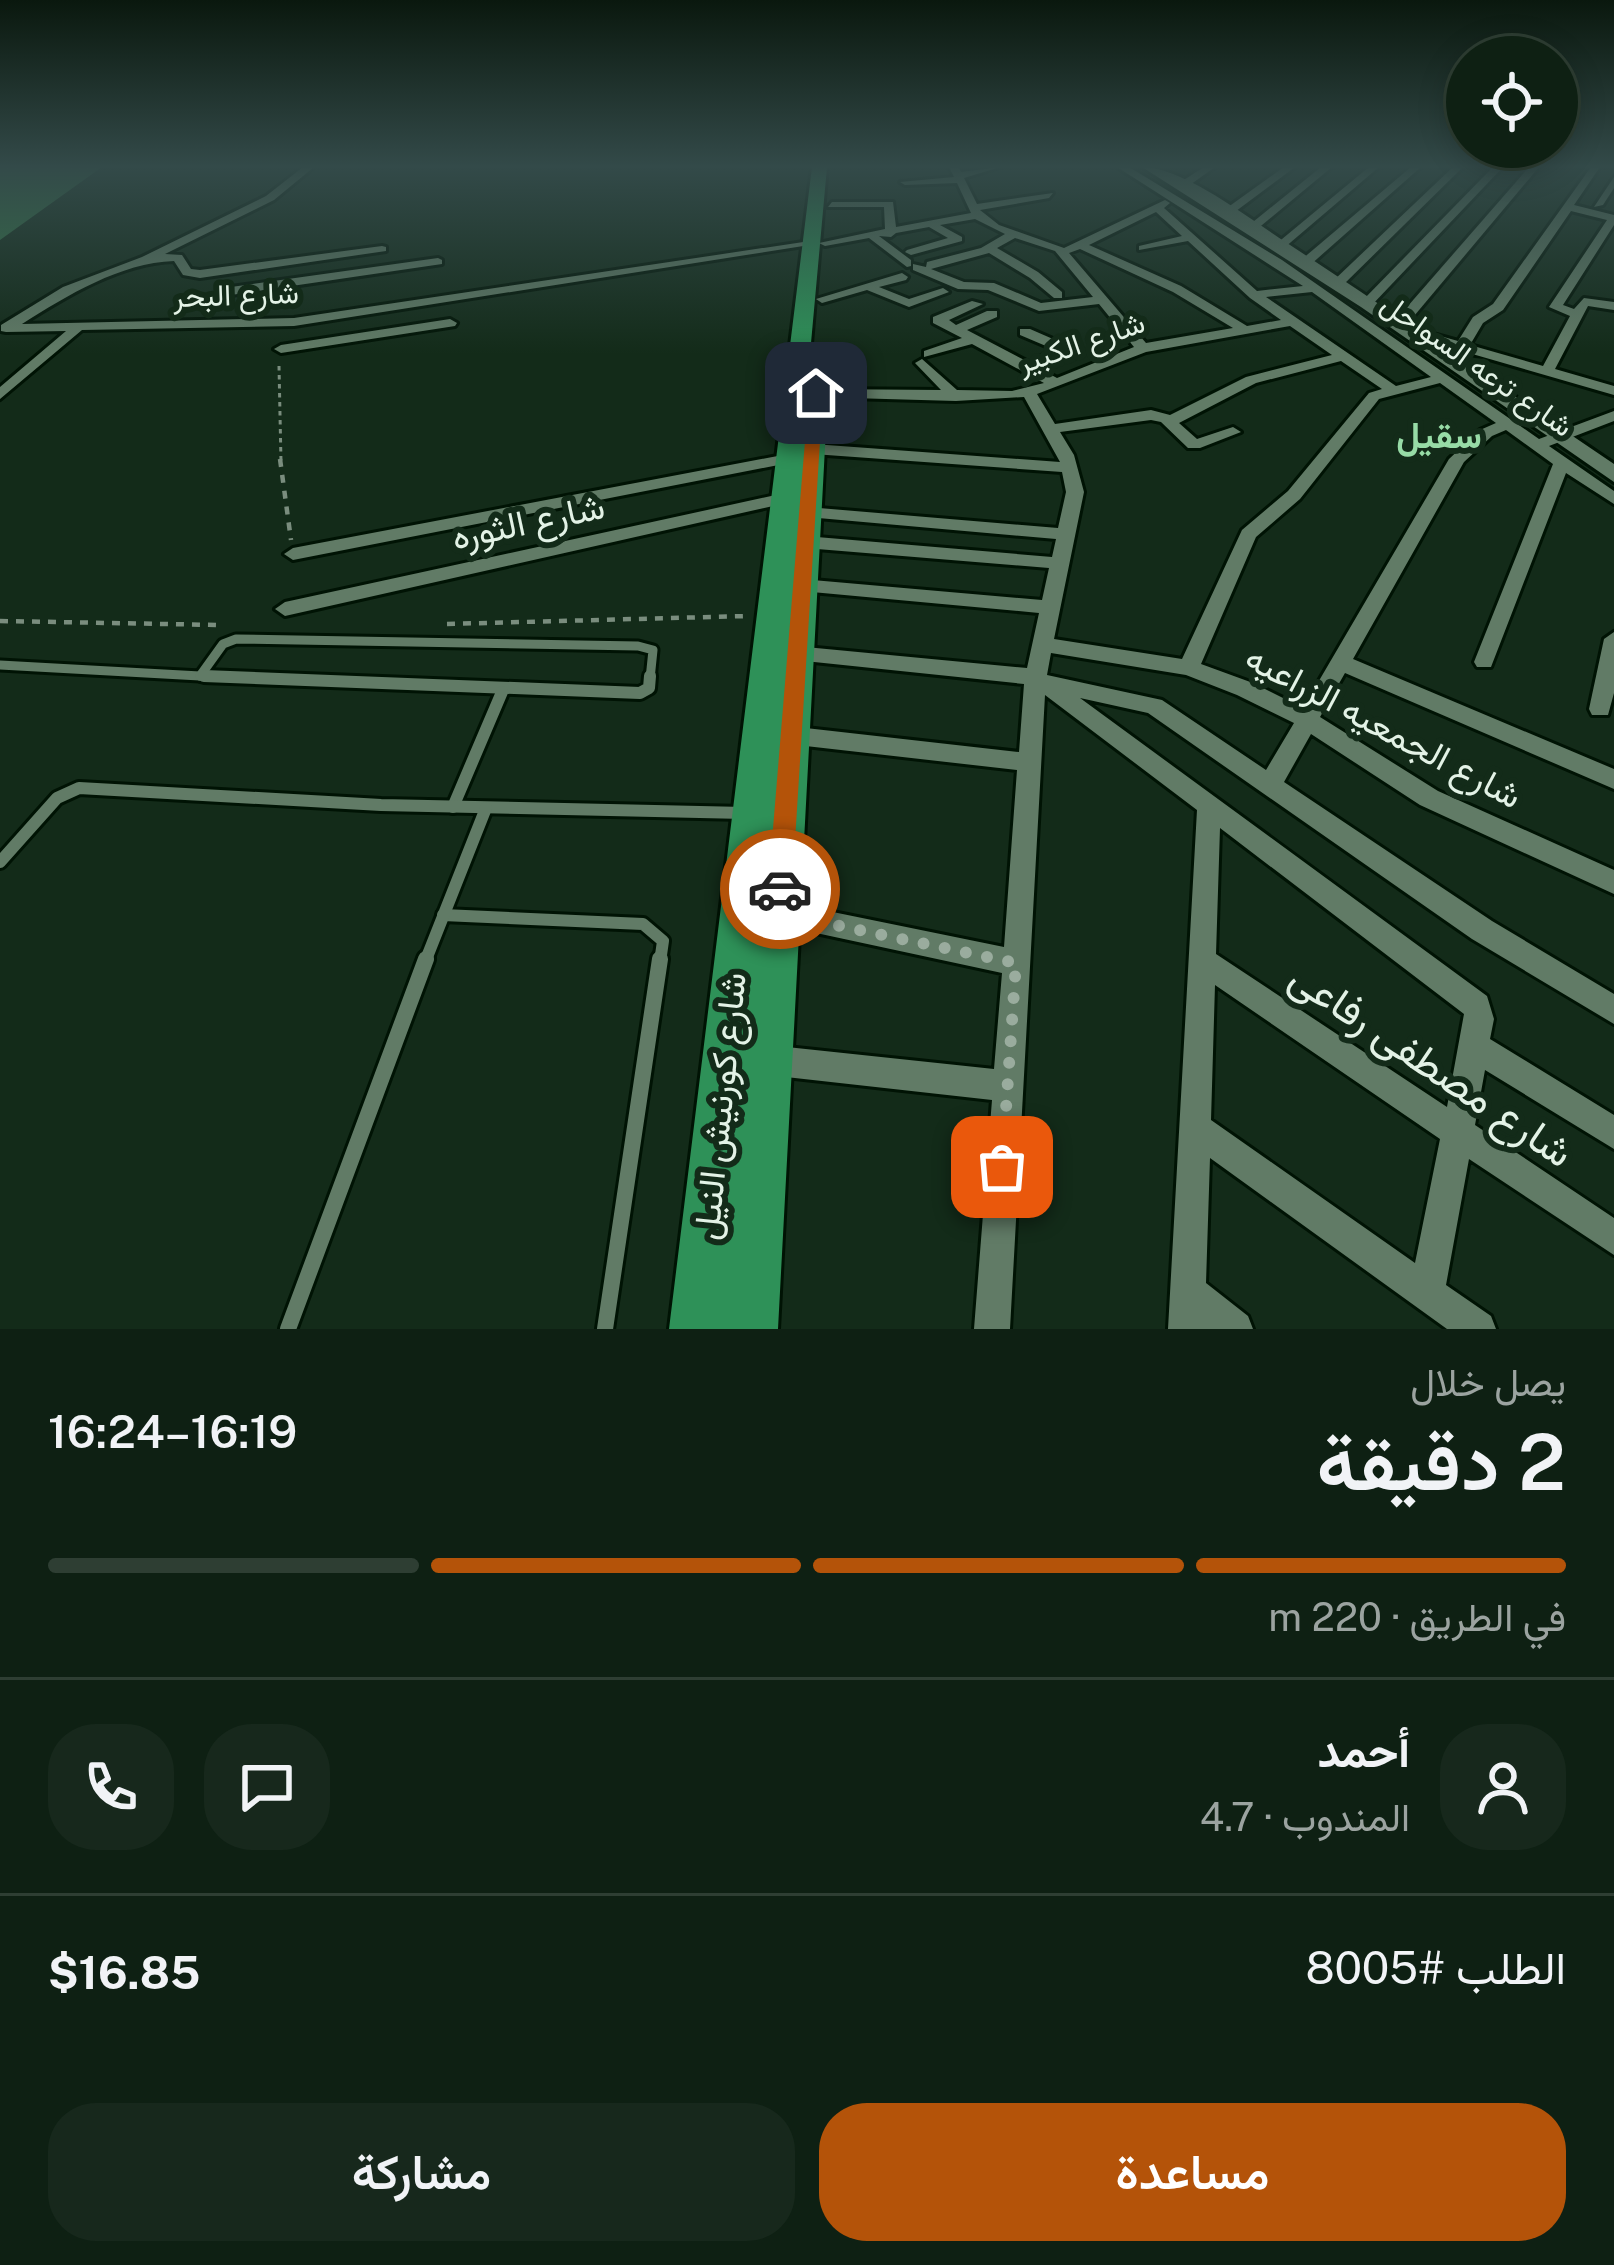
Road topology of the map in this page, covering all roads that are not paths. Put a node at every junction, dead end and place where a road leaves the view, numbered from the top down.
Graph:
1 (207, 229) edge
2 (818, 229) edge
3 (823, 229) edge
4 (891, 229) edge
5 (920, 229) edge
6 (939, 229) edge
7 (1005, 229) edge
8 (1109, 229) edge
9 (1179, 229) edge
10 (1232, 229) edge
11 (1254, 229) edge
12 (1302, 229) edge
13 (1344, 229) edge
14 (1394, 229) edge
15 (1439, 229) edge
16 (1484, 229) edge
17 (1552, 229) edge
18 (1606, 229) edge
19 (1014, 234) junction
20 (891, 235) junction
21 (874, 238) junction
22 (1188, 238) junction
23 (818, 244) junction
24 (1078, 244) junction
25 (1280, 247) junction
26 (989, 248) junction
27 (1143, 248) dead end
28 (382, 249) dead end
29 (1064, 253) junction
30 (146, 259) junction
31 (438, 262) dead end
32 (1305, 262) junction
33 (914, 265) junction
34 (230, 270) junction
35 (1337, 284) junction
36 (1315, 288) junction
37 (872, 289) junction
38 (231, 291) junction
39 (943, 292) dead end
40 (1254, 295) junction
41 (1058, 296) dead end
42 (822, 299) junction
43 (1105, 300) junction
44 (977, 304) dead end
45 (1367, 304) junction
46 (1614, 306) edge
47 (992, 314) dead end
48 (1578, 314) junction
49 (1290, 322) junction
50 (450, 323) dead end
51 (227, 324) junction
52 (77, 328) junction
53 (1403, 328) junction
54 (955, 329) junction
55 (1245, 330) junction
56 (1024, 332) dead end
57 (973, 339) junction
58 (1462, 346) junction
59 (1143, 348) junction
60 (281, 350) road end
61 (809, 351) junction
62 (1341, 357) junction
63 (1547, 371) junction
64 (1444, 378) junction
65 (1029, 381) junction
66 (1613, 388) edge
67 (1391, 389) junction
68 (816, 393) junction
69 (0, 395) edge
70 (956, 397) junction
71 (1614, 416) edge
72 (1169, 422) junction
73 (1510, 423) junction
74 (1051, 429) junction
75 (1233, 432) dead end
76 (1558, 437) junction
77 (1538, 445) junction
78 (801, 454) junction
79 (1562, 462) junction
80 (1070, 468) junction
81 (1611, 469) edge
82 (1614, 499) edge
83 (799, 518) junction
84 (1064, 534) junction
85 (293, 554) road end
86 (1058, 563) junction
87 (801, 586) junction
88 (1049, 607) junction
89 (285, 609) dead end
90 (1614, 640) edge
91 (1042, 644) junction
92 (795, 653) junction
93 (1338, 661) junction
94 (1484, 662) dead end
95 (0, 665) edge
96 (1189, 668) junction
97 (199, 677) junction
98 (1038, 680) junction
99 (502, 692) junction
100 (1600, 709) dead end
101 (1304, 718) junction
102 (788, 735) junction
103 (1027, 762) junction
104 (1614, 779) edge
105 (1269, 787) junction
106 (453, 807) junction
107 (1208, 807) junction
108 (486, 808) junction
109 (748, 813) junction
110 (0, 862) edge
111 (1614, 882) edge
112 (778, 913) junction
113 (443, 915) junction
114 (1202, 960) junction
115 (1016, 963) junction
116 (1614, 1010) edge
117 (1474, 1046) junction
118 (769, 1060) junction
119 (1007, 1086) junction
120 (1195, 1128) junction
121 (1457, 1132) junction
122 (1614, 1133) edge
123 (1614, 1238) edge
124 (1188, 1292) junction
125 (1427, 1293) junction
126 (288, 1329) edge
127 (605, 1329) edge
128 (697, 1329) edge
129 (750, 1329) edge
130 (992, 1329) edge
131 (1186, 1329) edge
132 (1235, 1329) edge
133 (1478, 1329) edge

1 - 30 street, شارع البحر
2 - 23 main road, شارع كورنيش النيل
3 - 23 main road, شارع كورنيش النيل
4 - 20 street
5 - 20 street, شارع البحر
6 - 33 street
7 - 19 street
8 - 24 street
9 - 22 street
10 - 36 street, شارع ترعه السواحل
11 - 25 main road, شارع ترعه السواحل
12 - 25 street
13 - 32 street
14 - 35 street
15 - 45 street
16 - 53 street
17 - 58 street
18 - 48 street
19 - 26 street
19 - 29 street
20 - 21 street, شارع البحر
21 - 23 street, شارع البحر
21 - 33 street
22 - 27 street
22 - 40 street
23 - 42 main road, شارع كورنيش النيل
23 - 51 street, شارع البحر
23 - 61 main road, شارع كورنيش النيل
24 - 29 street
24 - 55 street
25 - 32 main road, شارع ترعه السواحل
26 - 33 street
26 - 41 street
28 - 34 street
29 - 43 street
30 - 34 street
30 - 52 street, شارع البحر
31 - 38 street
32 - 35 main road, شارع ترعه السواحل
33 - 37 street
33 - 43 street
34 - 38 street
35 - 45 main road, شارع ترعه السواحل
36 - 40 street
36 - 64 street, شارع ترعه السواحل
37 - 39 street
37 - 42 street
38 - 51 street
40 - 49 street
42 - 61 main road, شارع كورنيش النيل
43 - 59 street
44 - 54 street
45 - 53 main road, شارع ترعه السواحل
46 - 48 street
47 - 54 street
48 - 63 street
49 - 55 street, شارع الكبير
49 - 62 street
50 - 60 street
51 - 52 street, شارع البحر
52 - 69 street
53 - 58 street
53 - 76 main road, شارع ترعه السواحل
54 - 57 street
55 - 59 street, شارع الكبير
56 - 65 street
57 - 65 street
57 - 70 street
58 - 63 street
59 - 65 street, شارع الكبير
61 - 68 main road, شارع كورنيش النيل
61 - 78 main road, شارع كورنيش النيل
62 - 67 street
62 - 72 street
63 - 66 street
64 - 67 street
64 - 73 street, شارع ترعه السواحل
65 - 70 street, شارع الكبير
65 - 74 street
67 - 96 street
68 - 70 street, شارع الكبير
68 - 78 main road, شارع كورنيش النيل
71 - 76 street
72 - 74 street
72 - 75 street
73 - 77 street, شارع ترعه السواحل
73 - 93 street
74 - 80 street
76 - 77 street
76 - 81 main road, شارع ترعه السواحل
77 - 79 street, شارع ترعه السواحل
78 - 80 street
78 - 83 main road, شارع كورنيش النيل
78 - 85 street
79 - 82 street, شارع ترعه السواحل
79 - 94 street
80 - 84 street
83 - 84 street
83 - 86 street
83 - 87 main road, شارع كورنيش النيل
83 - 89 street, شارع الثوره
83 - 109 main road, شارع كورنيش النيل
84 - 86 street
86 - 88 street
87 - 88 street
87 - 92 main road, شارع كورنيش النيل
88 - 91 street
90 - 100 street
91 - 96 street, شارع الجمعيه الزراعيه
91 - 98 street
92 - 98 street
92 - 102 main road, شارع كورنيش النيل
93 - 101 street
93 - 104 street
95 - 97 lane
96 - 101 street, شارع الجمعيه الزراعيه
97 - 99 lane
97 - 99 lane
98 - 103 street
98 - 105 street
98 - 107 street
99 - 106 lane
101 - 105 street
101 - 111 street, شارع الجمعيه الزراعيه
102 - 103 street
102 - 112 main road, شارع كورنيش النيل
103 - 115 street
105 - 116 street
106 - 108 lane
106 - 110 lane
107 - 114 street
107 - 117 street
108 - 109 lane
108 - 113 lane
109 - 128 main road, شارع كورنيش النيل
112 - 115 street
112 - 118 main road, شارع كورنيش النيل
113 - 126 lane
113 - 127 lane
114 - 120 street
114 - 121 street, شارع مصطفى رفاعى
115 - 119 street
117 - 121 street
117 - 122 street
118 - 119 street
118 - 129 main road, شارع كورنيش النيل
119 - 130 street
120 - 124 street
120 - 125 street
121 - 123 street, شارع مصطفى رفاعى
121 - 125 street
124 - 131 street
124 - 132 street
125 - 133 street

